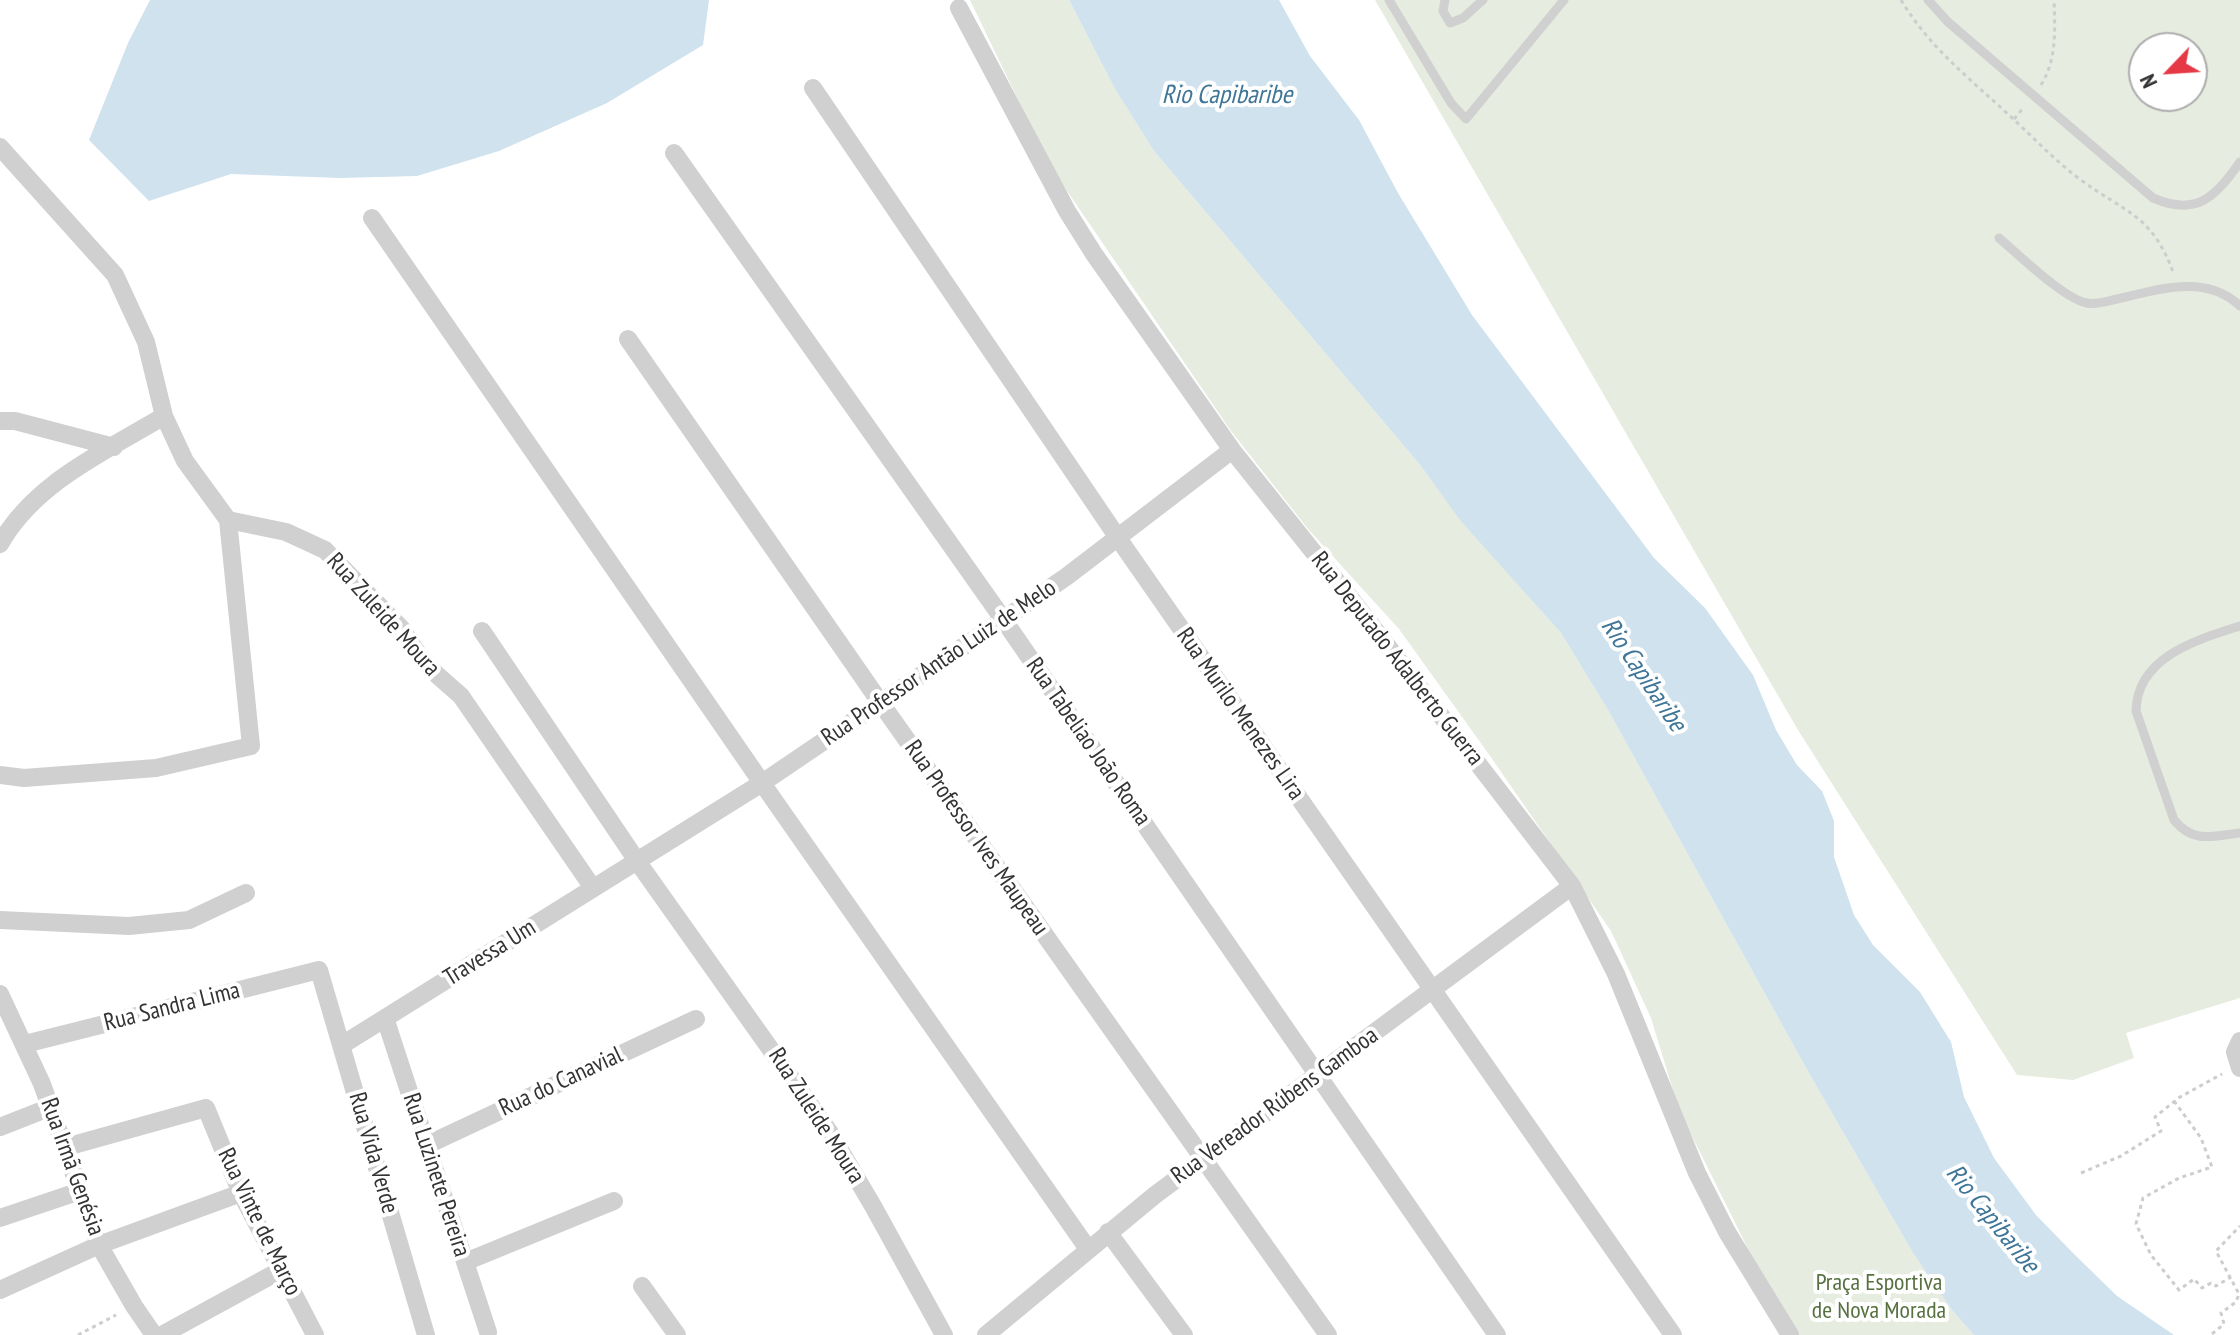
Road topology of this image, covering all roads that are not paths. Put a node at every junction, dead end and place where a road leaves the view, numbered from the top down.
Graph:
1 (1389, 0) edge
2 (1445, 0) edge
3 (1483, 0) edge
4 (1564, 0) edge
5 (1928, 0) edge
6 (959, 8) dead end
7 (813, 88) dead end
8 (0, 147) edge
9 (674, 153) dead end
10 (2240, 162) edge
11 (372, 218) dead end
12 (1999, 238) dead end
13 (2240, 306) edge
14 (628, 339) dead end
15 (164, 416) junction
16 (0, 421) edge
17 (114, 447) junction
18 (1232, 450) junction
19 (228, 520) junction
20 (1118, 538) junction
21 (0, 544) edge
22 (1003, 619) junction
23 (2240, 626) edge
24 (482, 631) dead end
25 (880, 702) junction
26 (0, 775) edge
27 (762, 783) junction
28 (2240, 833) edge
29 (637, 861) junction
30 (1572, 886) junction
31 (593, 888) junction
32 (246, 893) dead end
33 (0, 920) edge
34 (319, 970) joint
35 (1431, 990) junction
36 (0, 994) edge
37 (385, 1018) junction
38 (696, 1019) dead end
39 (2240, 1041) edge
40 (25, 1044) junction
41 (342, 1045) junction
42 (2240, 1066) edge
43 (1317, 1075) junction
44 (51, 1107) junction
45 (0, 1127) edge
46 (427, 1145) junction
47 (66, 1147) junction
48 (1203, 1159) junction
49 (80, 1191) junction
50 (241, 1193) junction
51 (614, 1201) dead end
52 (0, 1218) edge
53 (1108, 1232) junction
54 (99, 1245) junction
55 (1088, 1249) junction
56 (465, 1262) junction
57 (281, 1270) junction
58 (642, 1286) dead end
59 (0, 1290) edge
60 (488, 1332) dead end
61 (154, 1335) edge
62 (162, 1335) edge
63 (315, 1335) edge
64 (426, 1335) edge
65 (677, 1335) edge
66 (944, 1335) edge
67 (986, 1335) edge
68 (1184, 1335) edge
69 (1328, 1335) edge
70 (1497, 1335) edge
71 (1673, 1335) edge
72 (1790, 1335) edge

1 - 4 lane
2 - 3 lane
5 - 10 lane
6 - 18 street, Rua Deputado Adalberto Guerra
7 - 20 street, Rua Murilo Menezes Lira
8 - 15 street
9 - 22 street, Rua Tabeliao João Roma
11 - 27 street
12 - 13 lane
14 - 25 street, Rua Professor Ives Maupeau
15 - 17 street
15 - 19 street
16 - 17 street
17 - 21 street
18 - 20 street, Rua Professor Antão Luiz de Melo
18 - 30 street, Rua Deputado Adalberto Guerra
19 - 26 street
19 - 31 street, Rua Zuleide Moura
20 - 22 street, Rua Professor Antão Luiz de Melo
20 - 35 street, Rua Murilo Menezes Lira
22 - 25 street, Rua Professor Antão Luiz de Melo
22 - 43 street, Rua Tabeliao João Roma
23 - 28 lane
24 - 29 street, Rua Zuleide Moura
25 - 27 street, Rua Professor Antão Luiz de Melo
25 - 48 street, Rua Professor Ives Maupeau
27 - 29 street, Rua Professor Antão Luiz de Melo
27 - 55 street
29 - 31 street, Travessa Um
29 - 66 street, Rua Zuleide Moura
30 - 35 street, Rua Vereador Rúbens Gamboa
30 - 72 street, Rua Deputado Adalberto Guerra
31 - 37 street, Travessa Um
32 - 33 street
34 - 40 street, Rua Sandra Lima
34 - 41 street, Rua Vida Verde
35 - 43 street, Rua Vereador Rúbens Gamboa
35 - 71 street, Rua Murilo Menezes Lira
36 - 40 street, Rua Irmã Genésia
37 - 41 street, Travessa Um
37 - 46 street, Rua Luzinete Pereira
38 - 46 street, Rua do Canavial
39 - 42 street
40 - 44 street, Rua Irmã Genésia
41 - 64 street, Rua Vida Verde
43 - 48 street, Rua Vereador Rúbens Gamboa
43 - 70 street, Rua Tabeliao João Roma
44 - 45 street
44 - 47 street, Rua Irmã Genésia
46 - 56 street, Rua Luzinete Pereira
47 - 49 street, Rua Irmã Genésia
47 - 50 street, Rua Vinte de Março
48 - 53 street, Rua Vereador Rúbens Gamboa
48 - 69 street, Rua Professor Ives Maupeau
49 - 52 street
49 - 54 street, Rua Irmã Genésia
50 - 54 street
50 - 57 street, Rua Vinte de Março
51 - 56 street
53 - 55 street, Rua Vereador Rúbens Gamboa
53 - 68 street
54 - 59 street
54 - 61 street, Rua Irmã Genésia
55 - 67 street, Rua Vereador Rúbens Gamboa
56 - 60 street, Rua Luzinete Pereira
57 - 62 street
57 - 63 street, Rua Vinte de Março
58 - 65 street

